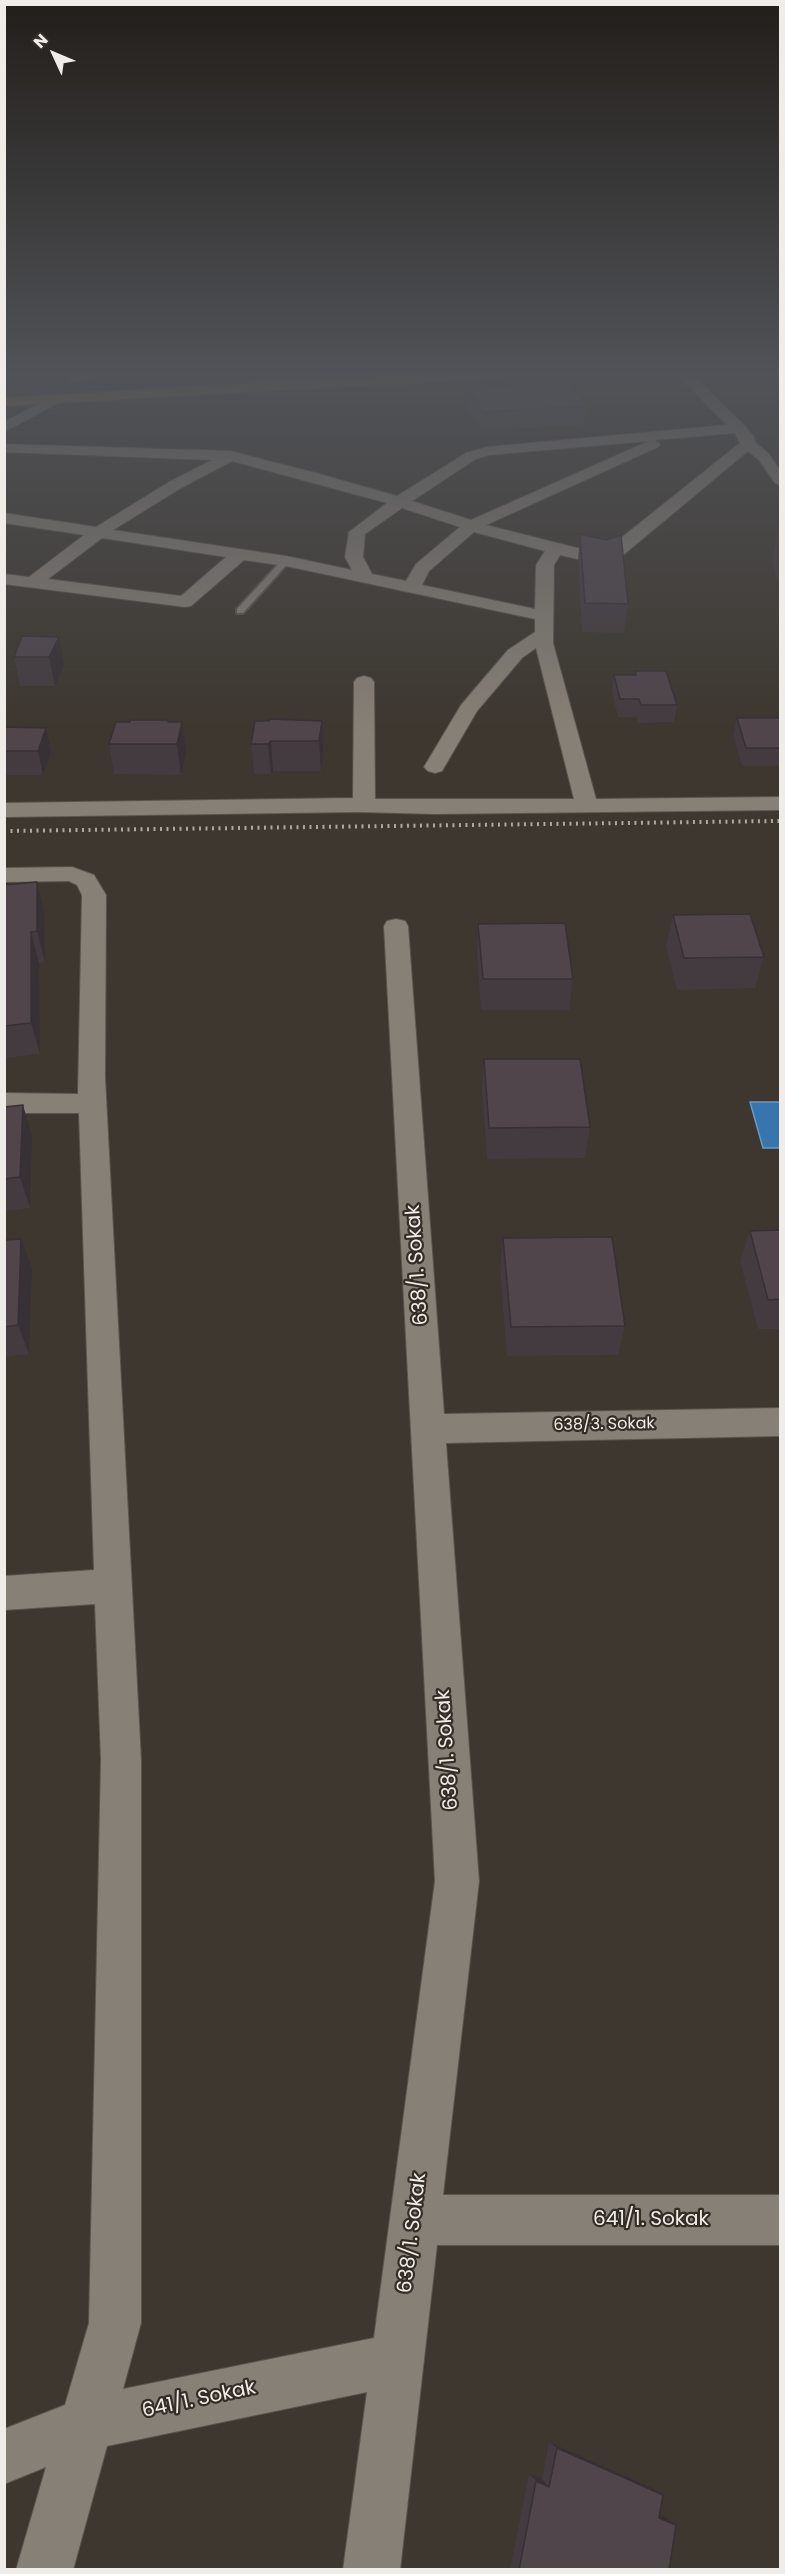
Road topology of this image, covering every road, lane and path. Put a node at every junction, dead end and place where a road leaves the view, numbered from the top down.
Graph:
1 (162, 493) edge
2 (370, 493) edge
3 (414, 493) edge
4 (545, 493) edge
5 (686, 493) edge
6 (401, 502) junction
7 (4, 518) edge
8 (471, 526) junction
9 (99, 533) junction
10 (555, 549) junction
11 (240, 554) junction
12 (286, 561) junction
13 (4, 579) edge
14 (365, 579) junction
15 (33, 582) junction
16 (411, 588) junction
17 (240, 611) dead end
18 (545, 625) junction
19 (364, 682) dead end
20 (435, 767) dead end
21 (780, 804) edge
22 (364, 805) junction
23 (587, 806) junction
24 (4, 810) edge
25 (4, 875) edge
26 (396, 926) dead end
27 (4, 1102) edge
28 (92, 1104) junction
29 (780, 1422) edge
30 (428, 1429) junction
31 (113, 1586) junction
32 (4, 1593) edge
33 (414, 2220) junction
34 (780, 2220) edge
35 (398, 2359) junction
36 (85, 2424) junction
37 (4, 2457) edge
38 (44, 2570) edge
39 (371, 2570) edge

1 - 9 street
2 - 6 street
3 - 6 street
4 - 8 street
5 - 10 street
6 - 8 street
6 - 14 street
7 - 9 street
8 - 10 street
8 - 16 street
9 - 11 street
9 - 15 street
10 - 18 street
11 - 12 street
11 - 15 street
12 - 14 street
12 - 17 lane
13 - 15 street
14 - 16 street
16 - 18 street
18 - 20 street
18 - 23 street
19 - 22 street
21 - 23 street
22 - 23 street
22 - 24 street
25 - 28 street
26 - 30 street, 638/1. Sokak
27 - 28 street
28 - 31 street
29 - 30 street, 638/3. Sokak
30 - 33 street, 638/1. Sokak
31 - 32 street
31 - 36 street
33 - 34 street, 641/1. Sokak
33 - 35 street, 638/1. Sokak
35 - 36 street, 641/1. Sokak
35 - 39 street, 638/1. Sokak
36 - 37 street, 641/1. Sokak
36 - 38 street

